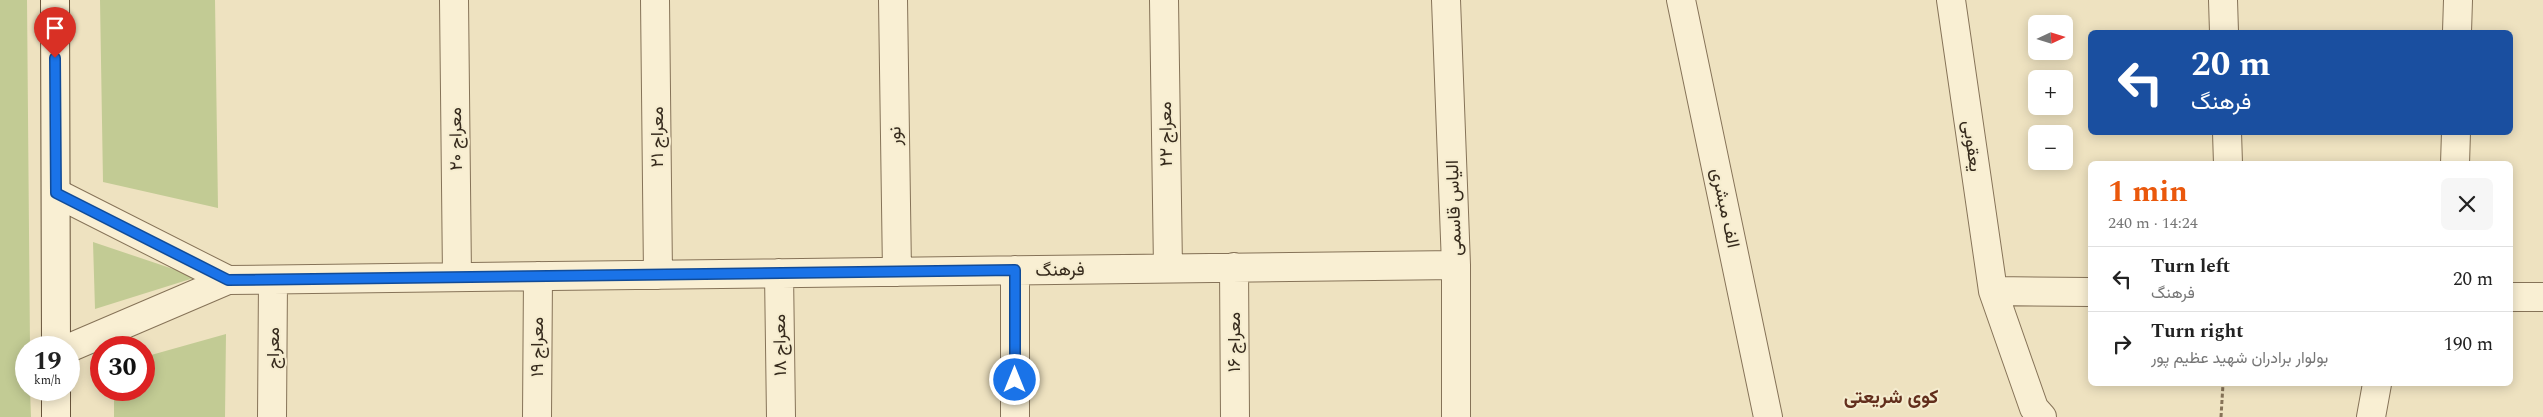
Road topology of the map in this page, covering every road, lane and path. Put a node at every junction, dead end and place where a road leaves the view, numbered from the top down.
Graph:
1 (55, 0) edge
2 (454, 0) edge
3 (655, 0) edge
4 (893, 0) edge
5 (1164, 0) edge
6 (1446, 0) edge
7 (1682, 0) edge
8 (1951, 0) edge
9 (2223, 0) edge
10 (2458, 0) edge
11 (2224, 30) edge
12 (2457, 30) edge
13 (2227, 135) edge
14 (2456, 135) edge
15 (2228, 161) edge
16 (2455, 161) edge
17 (56, 193) junction
18 (1456, 265) junction
19 (1234, 267) junction
20 (1168, 268) junction
21 (1015, 270) junction
22 (897, 272) junction
23 (779, 273) junction
24 (658, 275) junction
25 (538, 276) junction
26 (457, 277) junction
27 (228, 280) junction
28 (273, 280) junction
29 (1993, 291) junction
30 (2088, 292) edge
31 (2513, 297) edge
32 (2543, 297) edge
33 (56, 336) edge
34 (80, 343) edge
35 (2224, 386) edge
36 (2377, 386) edge
37 (56, 401) edge
38 (56, 417) edge
39 (272, 417) edge
40 (537, 417) edge
41 (781, 417) edge
42 (1016, 417) edge
43 (1235, 417) edge
44 (1456, 417) edge
45 (1768, 417) edge
46 (2042, 417) edge
47 (2221, 417) edge
48 (2371, 417) edge

1 - 17 street
2 - 26 street, معراج ۲۰
3 - 24 street, معراج ۲۱
4 - 22 street, نور
5 - 20 street, معراج ۲۲
6 - 18 street, الیاس قاسمی
7 - 45 street, الف مبشری
8 - 29 street, یعقوبی
9 - 11 street
10 - 12 street
13 - 15 street
14 - 16 street
17 - 27 street, فرهنگ
17 - 33 street
18 - 19 street, فرهنگ
18 - 44 street, الیاس قاسمی
19 - 20 street, فرهنگ
19 - 43 street, معراج ۱۶
20 - 21 street, فرهنگ
21 - 22 street, فرهنگ
21 - 42 street
22 - 23 street, فرهنگ
23 - 24 street, فرهنگ
23 - 41 street, معراج ۱۸
24 - 25 street, فرهنگ
25 - 26 street, فرهنگ
25 - 40 street, معراج ۱۹
26 - 28 street, فرهنگ
27 - 28 street, فرهنگ
27 - 34 street
28 - 39 street, معراج
29 - 30 street
29 - 46 street, یعقوبی
31 - 32 street
35 - 47 path
36 - 48 street
37 - 38 street

